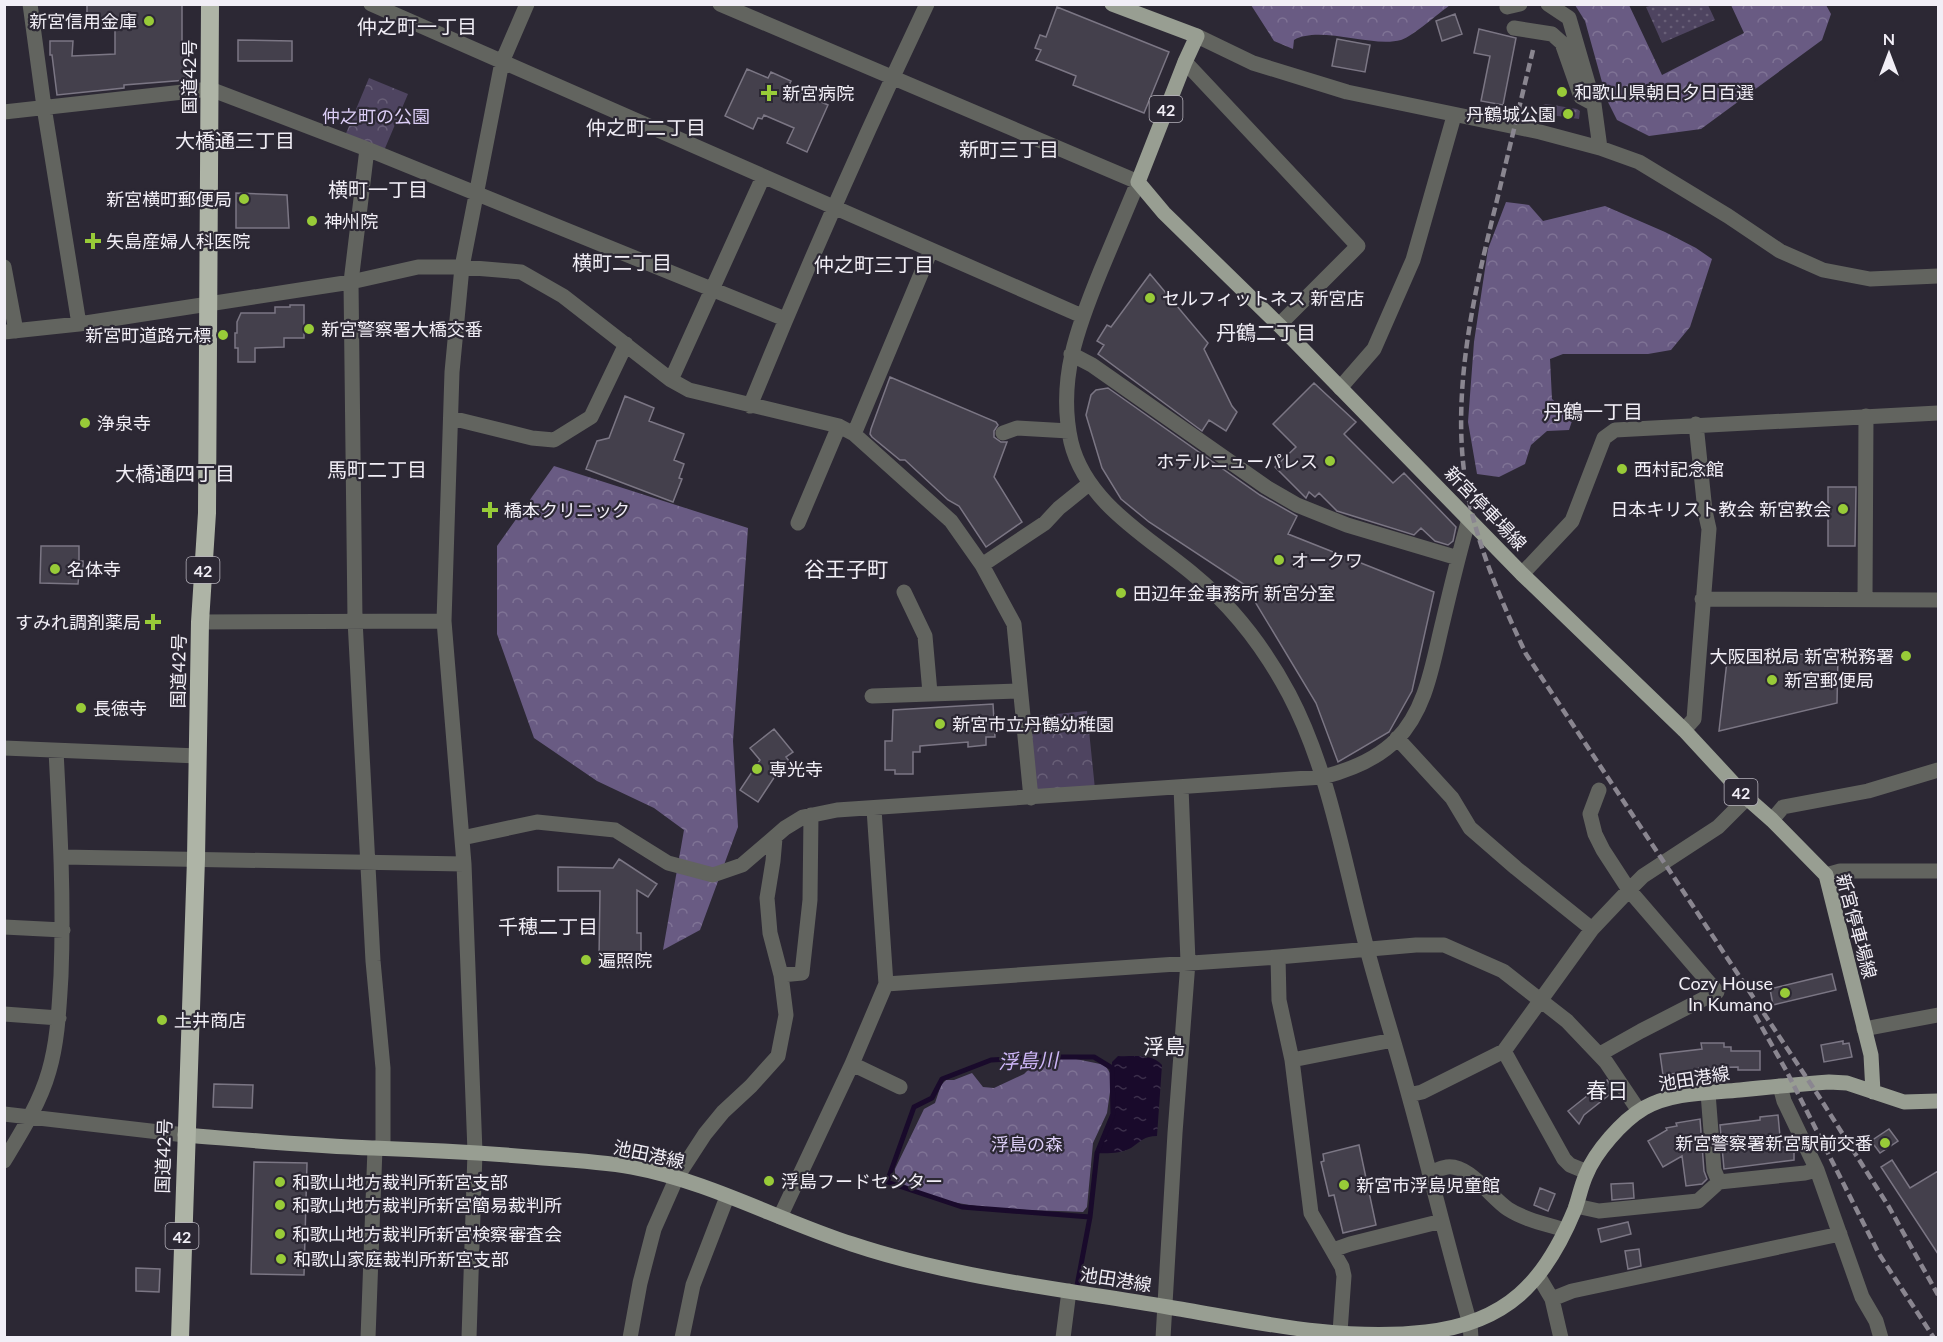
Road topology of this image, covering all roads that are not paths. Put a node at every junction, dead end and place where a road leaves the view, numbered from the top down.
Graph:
1 (30, 4) edge
2 (210, 4) edge
3 (371, 4) edge
4 (527, 4) edge
5 (720, 4) edge
6 (927, 4) edge
7 (1112, 4) edge
8 (1548, 4) edge
9 (1514, 28) dead end
10 (1197, 36) junction
11 (502, 62) junction
12 (1185, 62) junction
13 (892, 77) junction
14 (210, 89) junction
15 (1594, 104) junction
16 (44, 107) junction
17 (4, 112) edge
18 (1455, 116) junction
19 (1600, 148) junction
20 (366, 149) junction
21 (763, 177) junction
22 (1138, 182) junction
23 (476, 194) junction
24 (835, 208) junction
25 (931, 250) junction
26 (4, 267) edge
27 (462, 267) junction
28 (1938, 276) edge
29 (351, 282) junction
30 (712, 289) junction
31 (209, 304) junction
32 (1082, 316) junction
33 (785, 319) junction
34 (78, 324) junction
35 (1279, 326) junction
36 (10, 332) edge
37 (626, 344) junction
38 (1071, 354) junction
39 (671, 380) junction
40 (1340, 388) junction
41 (750, 406) junction
42 (1938, 413) edge
43 (1866, 416) junction
44 (451, 418) junction
45 (1696, 424) junction
46 (838, 426) junction
47 (1069, 431) junction
48 (1003, 433) dead end
49 (854, 434) junction
50 (1090, 483) junction
51 (1469, 519) junction
52 (798, 523) dead end
53 (1458, 558) junction
54 (982, 565) junction
55 (1522, 574) junction
56 (904, 592) dead end
57 (1702, 599) junction
58 (1865, 600) junction
59 (1938, 600) edge
60 (355, 620) junction
61 (444, 621) junction
62 (201, 622) junction
63 (1020, 691) junction
64 (930, 693) junction
65 (872, 696) dead end
66 (1683, 730) junction
67 (1397, 738) junction
68 (4, 748) edge
69 (57, 751) junction
70 (198, 756) junction
71 (1938, 770) edge
72 (1323, 777) junction
73 (1181, 787) junction
74 (1599, 790) dead end
75 (1031, 798) junction
76 (1747, 798) junction
77 (874, 809) junction
78 (811, 815) junction
79 (1772, 820) junction
80 (462, 838) junction
81 (775, 838) junction
82 (62, 857) junction
83 (195, 860) junction
84 (369, 862) junction
85 (464, 864) junction
86 (1938, 871) edge
87 (1826, 875) junction
88 (1629, 890) junction
89 (4, 927) edge
90 (1592, 929) junction
91 (63, 930) junction
92 (1367, 950) junction
93 (1278, 957) junction
94 (1188, 962) junction
95 (781, 975) junction
96 (886, 984) junction
97 (1541, 1000) junction
98 (4, 1014) edge
99 (1938, 1015) edge
100 (59, 1018) junction
101 (1864, 1029) junction
102 (1393, 1040) junction
103 (1504, 1051) junction
104 (1600, 1054) junction
105 (1292, 1060) junction
106 (852, 1064) junction
107 (1780, 1086) junction
108 (900, 1087) dead end
109 (1873, 1092) junction
110 (1708, 1093) junction
111 (1409, 1095) junction
112 (1938, 1101) edge
113 (1638, 1112) junction
114 (4, 1114) edge
115 (30, 1117) junction
116 (185, 1135) junction
117 (379, 1148) junction
118 (475, 1152) junction
119 (4, 1161) edge
120 (1817, 1170) junction
121 (1429, 1172) junction
122 (1587, 1172) junction
123 (676, 1177) junction
124 (1719, 1182) junction
125 (727, 1197) junction
126 (1576, 1206) junction
127 (780, 1217) junction
128 (1442, 1221) junction
129 (1565, 1230) junction
130 (1840, 1234) junction
131 (1333, 1250) junction
132 (1539, 1277) junction
133 (1069, 1291) junction
134 (1552, 1299) junction
135 (1165, 1306) junction
136 (1471, 1331) edge
137 (1340, 1332) junction
138 (1305, 1334) edge
139 (180, 1338) edge
140 (368, 1338) edge
141 (469, 1338) edge
142 (630, 1338) edge
143 (682, 1338) edge
144 (1063, 1338) edge
145 (1163, 1338) edge
146 (1561, 1338) edge
147 (1881, 1338) edge

1 - 16 street
2 - 14 highway, 国道42号 / 42
3 - 11 street
4 - 11 street
5 - 13 street
6 - 13 street
7 - 10 main road
8 - 15 street
9 - 15 street
10 - 12 main road, 42
10 - 18 street
11 - 21 street
11 - 23 street
12 - 22 main road, 42
12 - 35 street
13 - 22 street
13 - 24 street
14 - 16 street
14 - 20 street
14 - 31 highway, 国道42号 / 42
15 - 19 street
16 - 17 street
16 - 34 street
18 - 19 street
18 - 40 street
19 - 28 street
20 - 23 street
20 - 29 street
21 - 24 street
21 - 30 street
22 - 32 street
22 - 35 main road, 新宮停車場線 / 42
23 - 27 street
23 - 30 street
24 - 25 street
24 - 33 street
25 - 32 street
25 - 49 street
26 - 36 street
27 - 29 street
27 - 37 street
27 - 44 street
29 - 31 street
29 - 60 street
30 - 33 street
30 - 39 street
31 - 34 street
31 - 62 highway, 国道42号 / 42
32 - 38 street
33 - 41 street
34 - 36 street
35 - 40 main road, 新宮停車場線 / 42
37 - 39 street
37 - 44 street
38 - 47 street
38 - 53 street
39 - 41 street
40 - 51 main road, 新宮停車場線 / 42
41 - 46 street
42 - 43 street
43 - 45 street
43 - 58 street
44 - 61 street
45 - 55 street
45 - 57 street
46 - 49 street
46 - 52 street
47 - 48 street
47 - 50 street
49 - 54 street
50 - 54 street
50 - 72 street
51 - 53 street
51 - 55 main road, 新宮停車場線 / 42
53 - 67 street
54 - 63 street
55 - 66 main road, 新宮停車場線 / 42
56 - 64 street
57 - 58 street
57 - 66 street
58 - 59 street
60 - 61 street
60 - 62 street
60 - 84 street
61 - 80 street
62 - 70 highway, 国道42号 / 42
63 - 64 street
63 - 75 street
64 - 65 street
66 - 76 main road, 新宮停車場線 / 42
67 - 72 street
67 - 90 street
68 - 69 street
69 - 70 street
69 - 82 street
70 - 83 highway, 国道42号 / 42
71 - 79 street
72 - 73 street
72 - 92 street
73 - 75 street
73 - 94 street
74 - 88 street
75 - 77 street
76 - 79 main road, 新宮停車場線 / 42
76 - 88 street
77 - 78 street
77 - 96 street
78 - 81 street
78 - 95 street
79 - 87 main road, 新宮停車場線 / 42
80 - 81 street
80 - 85 street
81 - 95 street
82 - 83 street
82 - 91 street
83 - 84 street
83 - 116 highway, 国道42号 / 42
84 - 85 street
84 - 117 street
85 - 118 street
86 - 87 street
87 - 101 main road, 新宮停車場線
88 - 90 street
88 - 104 street
89 - 91 street
90 - 97 street
91 - 100 street
92 - 93 street
92 - 97 street
92 - 102 street
93 - 94 street
93 - 105 street
94 - 96 street
94 - 135 street
95 - 123 street
96 - 106 street
97 - 103 street
97 - 104 street
98 - 100 street
99 - 101 street
100 - 115 street
101 - 109 main road, 新宮停車場線
102 - 105 street
102 - 111 street
103 - 111 street
103 - 122 street
104 - 113 street
105 - 131 street
106 - 108 street
106 - 127 street
107 - 109 main road, 池田港線
107 - 110 main road, 池田港線
107 - 120 street
109 - 112 main road, 池田港線
110 - 113 main road, 池田港線
110 - 124 street
111 - 121 street
113 - 122 main road, 池田港線
114 - 115 street
115 - 116 street
115 - 119 street
116 - 117 main road, 池田港線
116 - 139 highway, 国道42号 / 42
117 - 118 main road, 池田港線
117 - 140 street
118 - 123 main road, 池田港線
118 - 141 street
120 - 124 street
120 - 130 street
121 - 128 street
121 - 129 street
122 - 126 main road, 池田港線
123 - 125 main road, 池田港線
123 - 142 street
124 - 126 street
125 - 127 main road, 池田港線
125 - 143 street
126 - 129 main road, 池田港線
127 - 133 main road, 池田港線
128 - 131 street
128 - 136 street
129 - 132 main road, 池田港線
130 - 134 street
130 - 147 street
131 - 137 street
132 - 134 street
132 - 136 main road, 池田港線
133 - 135 main road, 池田港線
133 - 144 street
134 - 146 street
135 - 138 main road, 池田港線
135 - 145 street
136 - 137 main road, 池田港線
137 - 138 main road, 池田港線

